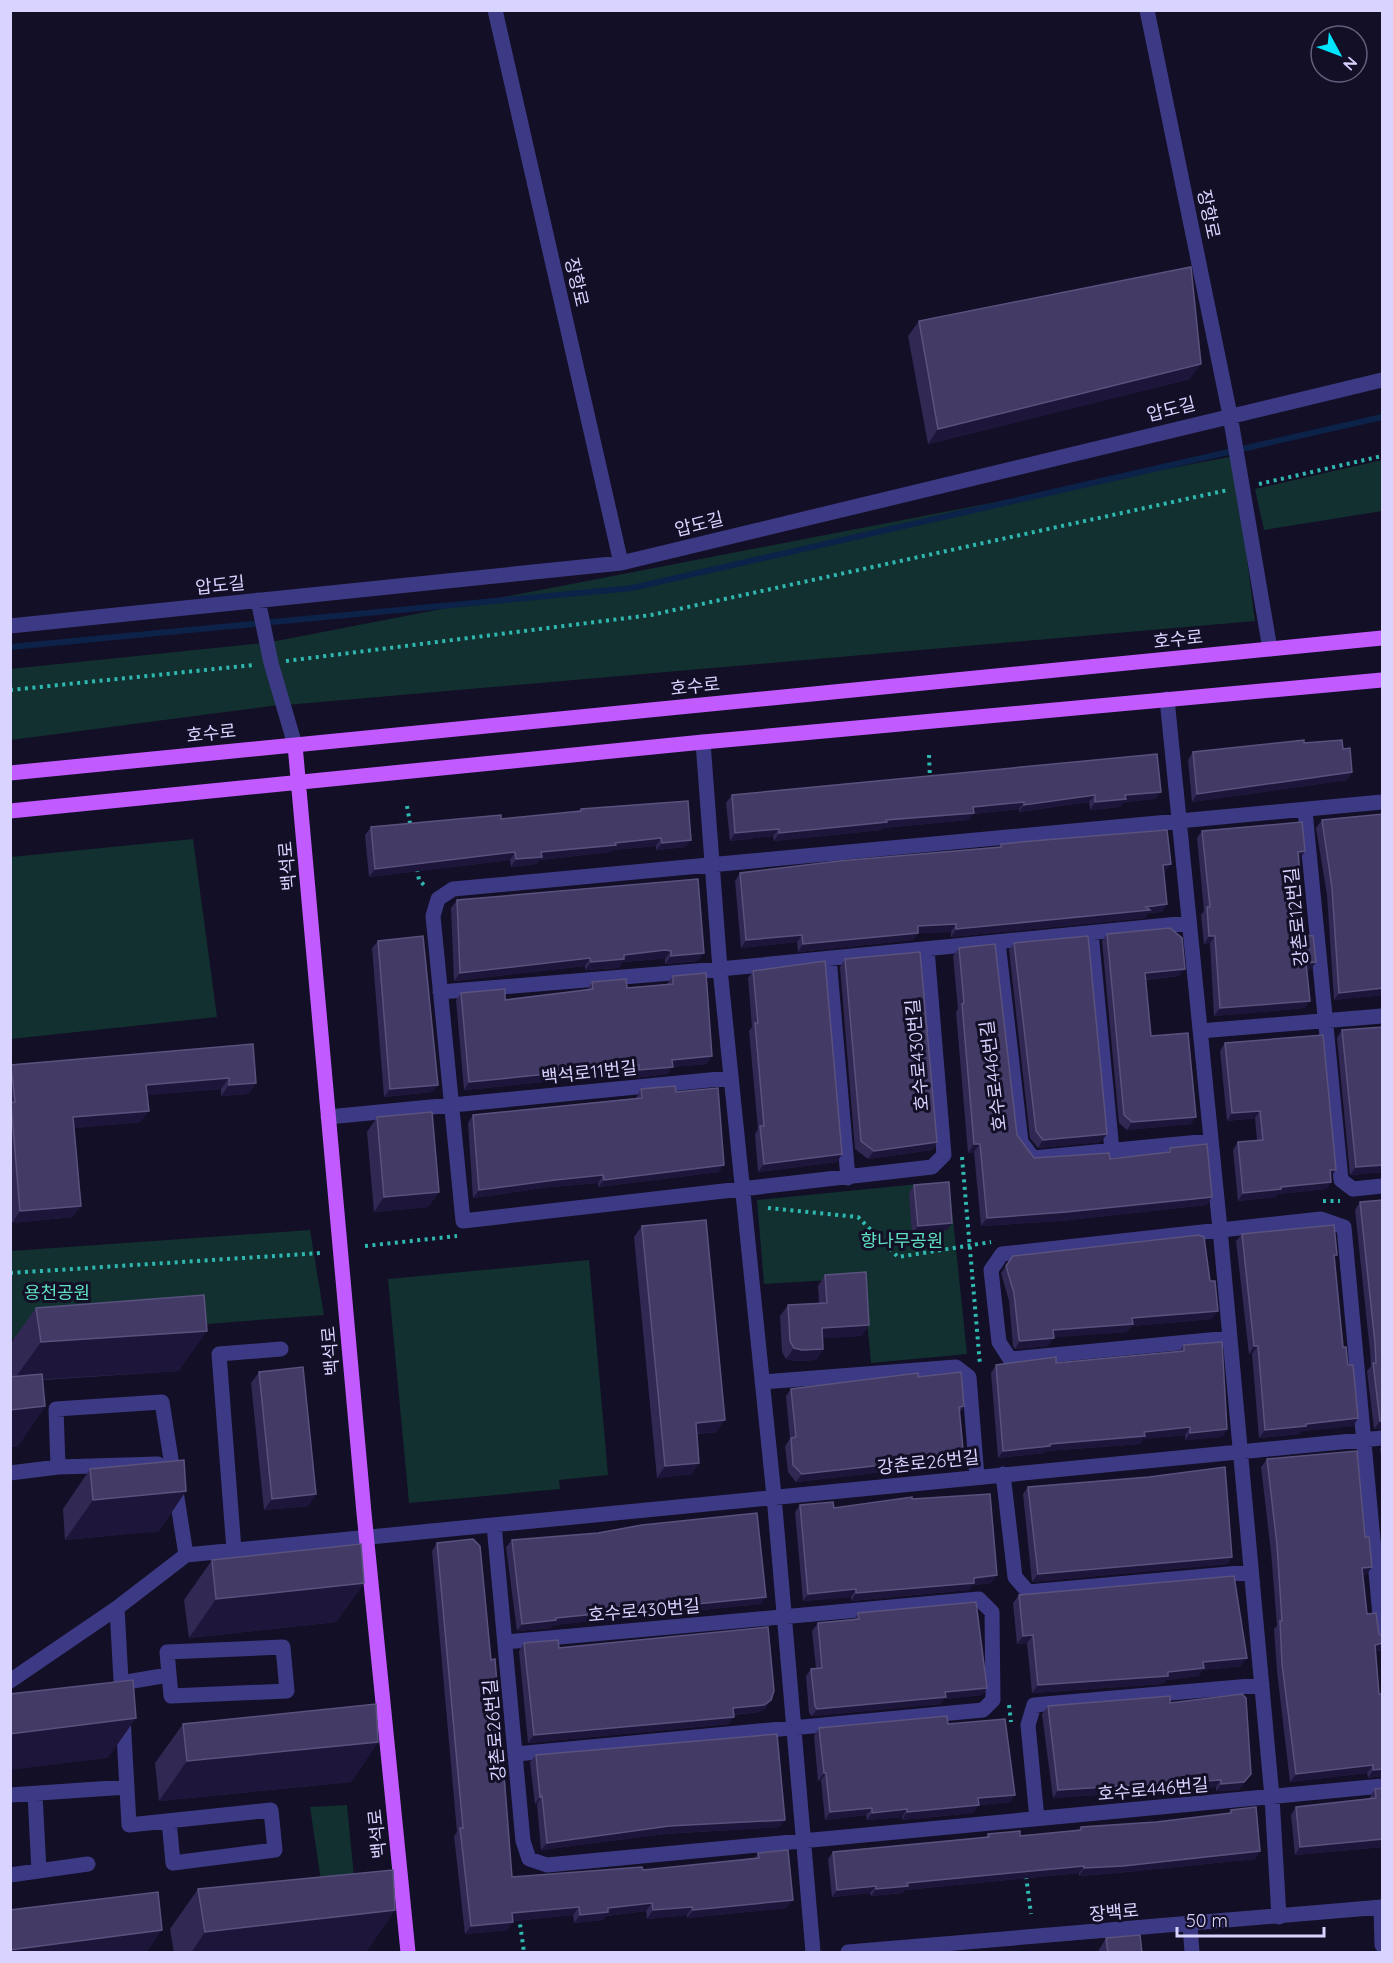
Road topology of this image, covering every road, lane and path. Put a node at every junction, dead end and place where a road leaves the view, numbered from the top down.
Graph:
1 (495, 10) edge
2 (1147, 10) edge
3 (1383, 380) edge
4 (1231, 420) junction
5 (1383, 456) edge
6 (1242, 487) junction
7 (621, 563) junction
8 (260, 606) junction
9 (10, 626) edge
10 (1383, 638) edge
11 (1270, 649) junction
12 (271, 663) junction
13 (1383, 680) edge
14 (10, 690) edge
15 (1167, 699) junction
16 (703, 742) junction
17 (295, 745) junction
18 (929, 755) dead end
19 (10, 773) edge
20 (299, 783) junction
21 (931, 787) edge
22 (1383, 802) edge
23 (407, 806) dead end
24 (10, 811) edge
25 (1305, 811) junction
26 (1180, 821) junction
27 (412, 838) edge
28 (416, 859) edge
29 (712, 864) junction
30 (438, 899) junction
31 (1189, 923) junction
32 (1091, 933) junction
33 (998, 942) junction
34 (927, 949) junction
35 (829, 958) junction
36 (720, 969) junction
37 (440, 992) junction
38 (1383, 1016) edge
39 (1327, 1020) junction
40 (1200, 1031) junction
41 (730, 1078) junction
42 (451, 1106) junction
43 (328, 1117) junction
44 (1210, 1141) junction
45 (1112, 1151) junction
46 (962, 1155) dead end
47 (848, 1178) junction
48 (1383, 1186) edge
49 (741, 1188) junction
50 (768, 1208) dead end
51 (1220, 1229) junction
52 (969, 1245) junction
53 (997, 1248) junction
54 (321, 1253) dead end
55 (10, 1272) edge
56 (1230, 1338) junction
57 (281, 1349) dead end
58 (981, 1376) dead end
59 (762, 1382) junction
60 (1383, 1438) edge
61 (1365, 1440) junction
62 (1240, 1451) junction
63 (170, 1463) junction
64 (58, 1467) junction
65 (10, 1473) edge
66 (1003, 1474) junction
67 (977, 1477) junction
68 (774, 1496) junction
69 (494, 1525) junction
70 (366, 1536) junction
71 (234, 1550) junction
72 (186, 1555) junction
73 (1251, 1572) junction
74 (117, 1608) junction
75 (785, 1617) junction
76 (1383, 1637) edge
77 (505, 1642) junction
78 (168, 1675) junction
79 (10, 1681) edge
80 (121, 1683) junction
81 (1262, 1685) junction
82 (795, 1727) junction
83 (516, 1754) junction
84 (1383, 1786) edge
85 (127, 1787) junction
86 (35, 1794) junction
87 (10, 1796) edge
88 (1272, 1797) junction
89 (1037, 1818) junction
90 (169, 1821) junction
91 (804, 1842) junction
92 (88, 1863) dead end
93 (39, 1870) junction
94 (1026, 1870) edge
95 (10, 1875) edge
96 (1382, 1907) edge
97 (518, 1909) edge
98 (1031, 1914) dead end
99 (1279, 1917) junction
100 (1190, 1925) junction
101 (1383, 1946) edge
102 (408, 1953) edge
103 (524, 1953) edge
104 (813, 1953) edge
105 (848, 1953) edge
106 (1192, 1953) edge

1 - 7 street, 장항로
2 - 4 street, 장항로
3 - 4 street, 압도길
4 - 6 street, 장항로
4 - 7 street, 압도길
5 - 6 path
6 - 11 street, 장항로
6 - 12 path
7 - 8 street, 압도길
8 - 9 street, 압도길
8 - 12 street
10 - 11 main road, 호수로
11 - 17 main road, 호수로
12 - 14 path
12 - 17 street
13 - 15 main road
15 - 16 main road
15 - 26 street
16 - 20 main road
16 - 29 street
17 - 19 main road, 호수로
17 - 20 main road, 백석로
18 - 21 path
20 - 24 main road
20 - 43 main road, 백석로
22 - 25 street
23 - 27 path
25 - 26 street
25 - 39 street, 강촌로12번길
26 - 29 street
26 - 31 street
28 - 30 path
29 - 30 street
29 - 36 street
30 - 37 street
31 - 32 street
31 - 40 street
32 - 33 street
32 - 45 street
33 - 34 street
33 - 45 street, 호수로446번길
34 - 35 street
34 - 47 street, 호수로430번길
35 - 36 street
35 - 47 street
36 - 37 street
36 - 41 street
37 - 42 street
38 - 39 street
39 - 40 street
39 - 48 street, 강촌로12번길
40 - 44 street
41 - 42 street, 백석로11번길
41 - 49 street
42 - 43 street, 백석로11번길
42 - 49 street, 호수로430번길
43 - 70 main road, 백석로
44 - 45 street, 호수로446번길
44 - 51 street
46 - 52 path
47 - 49 street, 호수로430번길
49 - 59 street
50 - 52 path
51 - 53 street
51 - 56 street
51 - 61 street
52 - 53 path
52 - 58 path
53 - 56 street
54 - 55 path
56 - 62 street
57 - 71 street
59 - 67 street
59 - 68 street
60 - 61 street, 강촌로26번길
61 - 62 street, 강촌로26번길
61 - 76 street
62 - 66 street, 강촌로26번길
62 - 73 street
63 - 64 street
63 - 64 street
63 - 72 street
64 - 65 street
66 - 67 street, 강촌로26번길
66 - 73 street
67 - 68 street, 강촌로26번길
68 - 69 street, 강촌로26번길
68 - 75 street
69 - 70 street, 강촌로26번길
69 - 77 street, 강촌로26번길
70 - 71 street, 강촌로26번길
70 - 102 main road, 백석로
71 - 72 street, 강촌로26번길
72 - 74 street
73 - 81 street
74 - 79 street
74 - 80 street
75 - 77 street, 호수로430번길
75 - 82 street
75 - 82 street, 호수로430번길
77 - 83 street, 강촌로26번길
78 - 78 street
78 - 80 street
80 - 85 street
81 - 88 street
81 - 89 street
82 - 83 street
82 - 91 street
83 - 91 street, 강촌로26번길
84 - 88 street, 호수로446번길
85 - 86 street
85 - 90 street
86 - 87 street
86 - 93 street
88 - 89 street, 호수로446번길
88 - 99 street
89 - 91 street
90 - 90 street
91 - 104 street
92 - 93 street
93 - 95 street
94 - 98 path
96 - 99 street, 장백로
96 - 101 street
97 - 103 path
99 - 100 street, 장백로
100 - 105 street, 장백로
100 - 106 street

